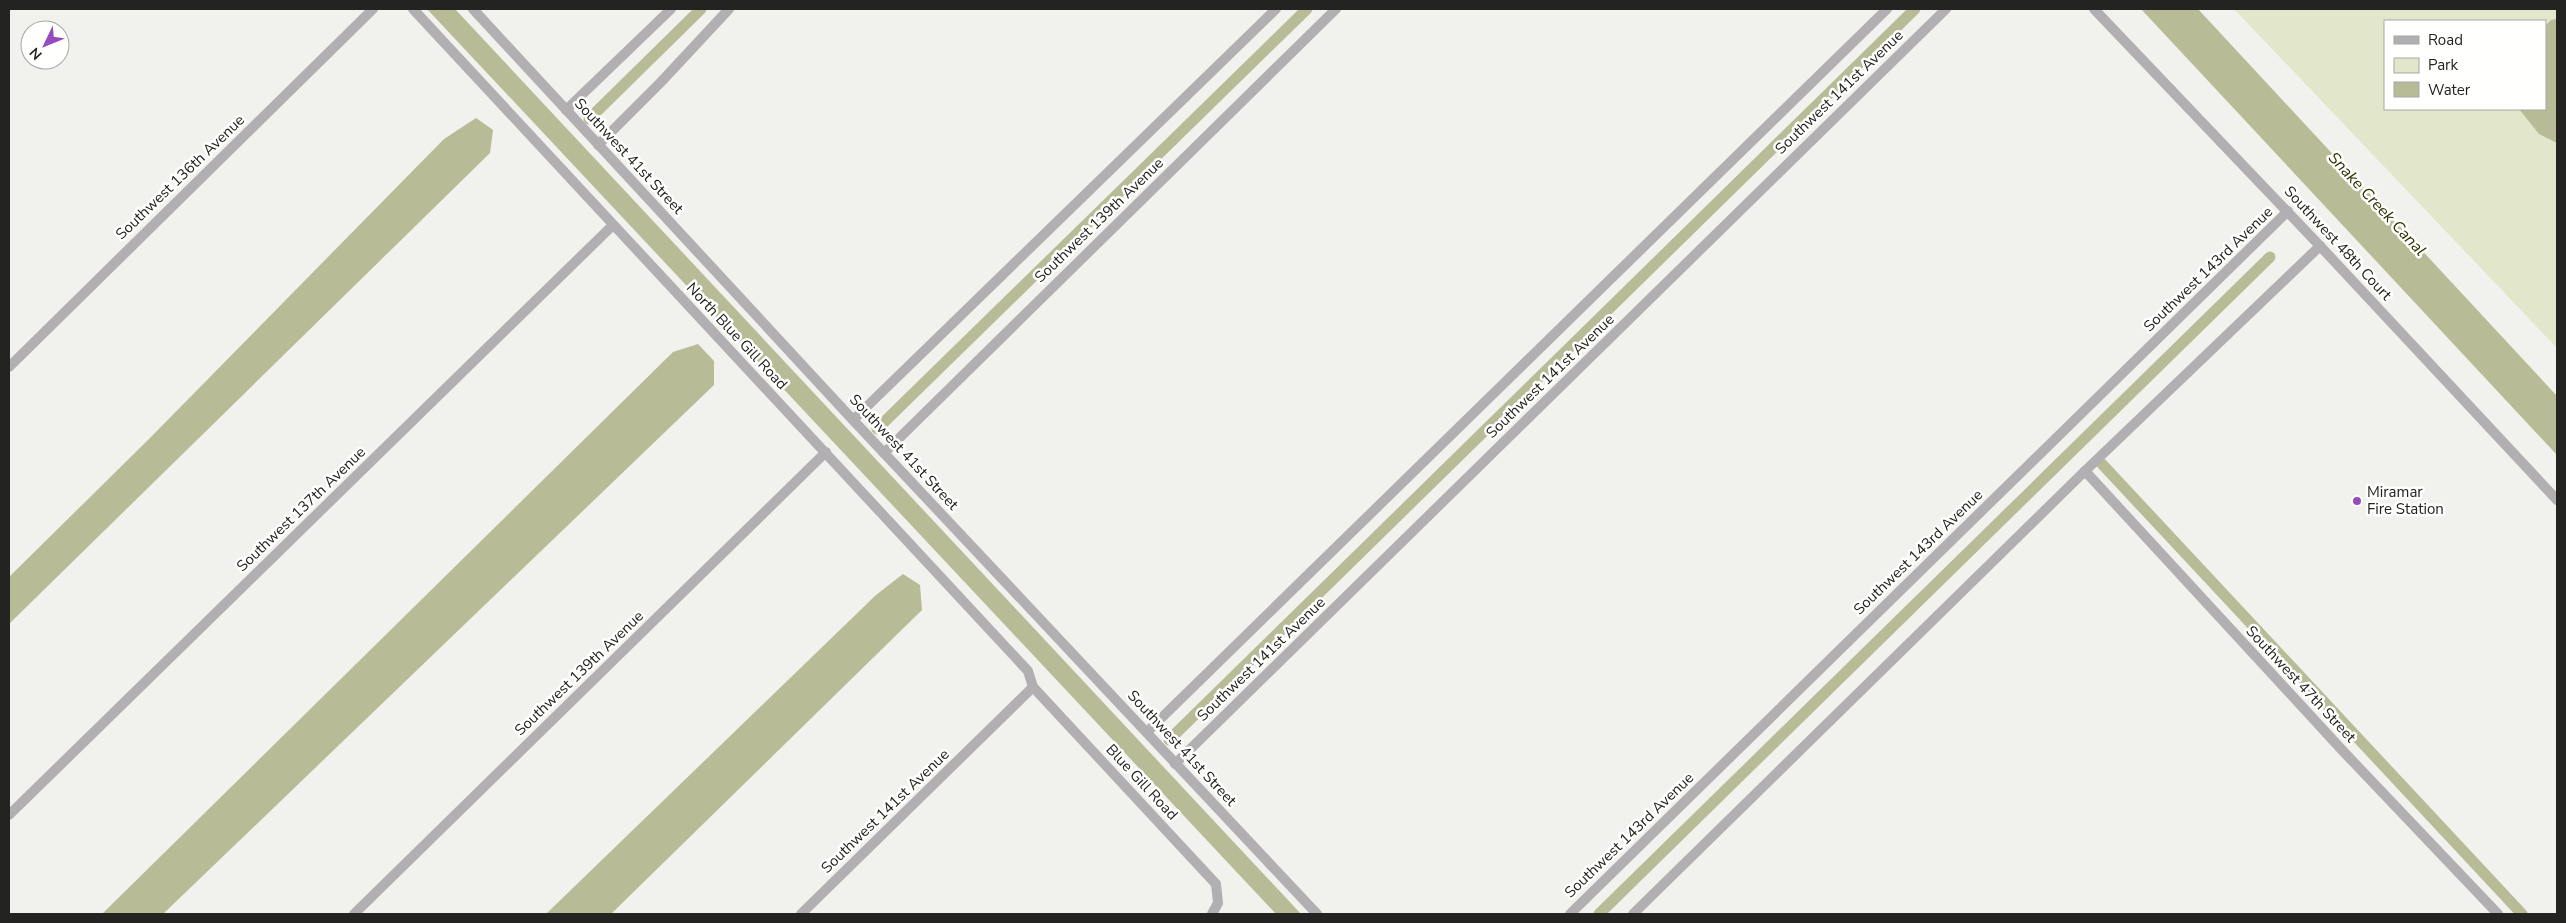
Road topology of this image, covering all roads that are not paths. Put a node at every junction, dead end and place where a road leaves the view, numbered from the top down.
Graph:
1 (373, 9) edge
2 (413, 9) edge
3 (473, 9) edge
4 (671, 9) edge
5 (728, 9) edge
6 (1276, 9) edge
7 (1336, 9) edge
8 (1888, 9) edge
9 (1946, 9) edge
10 (2094, 9) edge
11 (566, 110) junction
12 (598, 145) junction
13 (2288, 211) junction
14 (613, 225) junction
15 (2320, 246) junction
16 (9, 367) edge
17 (853, 420) junction
18 (826, 452) junction
19 (884, 453) junction
20 (2084, 471) junction
21 (2557, 500) edge
22 (1033, 687) junction
23 (1147, 732) junction
24 (1175, 764) junction
25 (9, 816) edge
26 (354, 914) edge
27 (801, 914) edge
28 (1212, 914) edge
29 (1317, 914) edge
30 (1570, 914) edge
31 (1632, 914) edge
32 (2498, 914) edge

1 - 16 street, Southwest 136th Avenue
2 - 14 street, North Blue Gill Road
3 - 11 street, Southwest 41st Street
4 - 11 street
5 - 12 street
6 - 17 street, Southwest 139th Avenue
7 - 19 street, Southwest 139th Avenue
8 - 23 street, Southwest 141st Avenue
9 - 24 street, Southwest 141st Avenue
10 - 13 street, Southwest 48th Court
11 - 12 street, Southwest 41st Street
12 - 17 street, Southwest 41st Street
13 - 15 street, Southwest 48th Court
13 - 30 street, Southwest 143rd Avenue
14 - 18 street, North Blue Gill Road
14 - 25 street, Southwest 137th Avenue
15 - 20 street
15 - 21 street, Southwest 48th Court
17 - 19 street, Southwest 41st Street
18 - 22 street, North Blue Gill Road
18 - 26 street, Southwest 139th Avenue
19 - 23 street, Southwest 41st Street
20 - 31 street
20 - 32 street, Southwest 47th Street
22 - 27 street, Southwest 141st Avenue
22 - 28 street, Blue Gill Road
23 - 24 street, Southwest 41st Street
24 - 29 street, Southwest 41st Street

